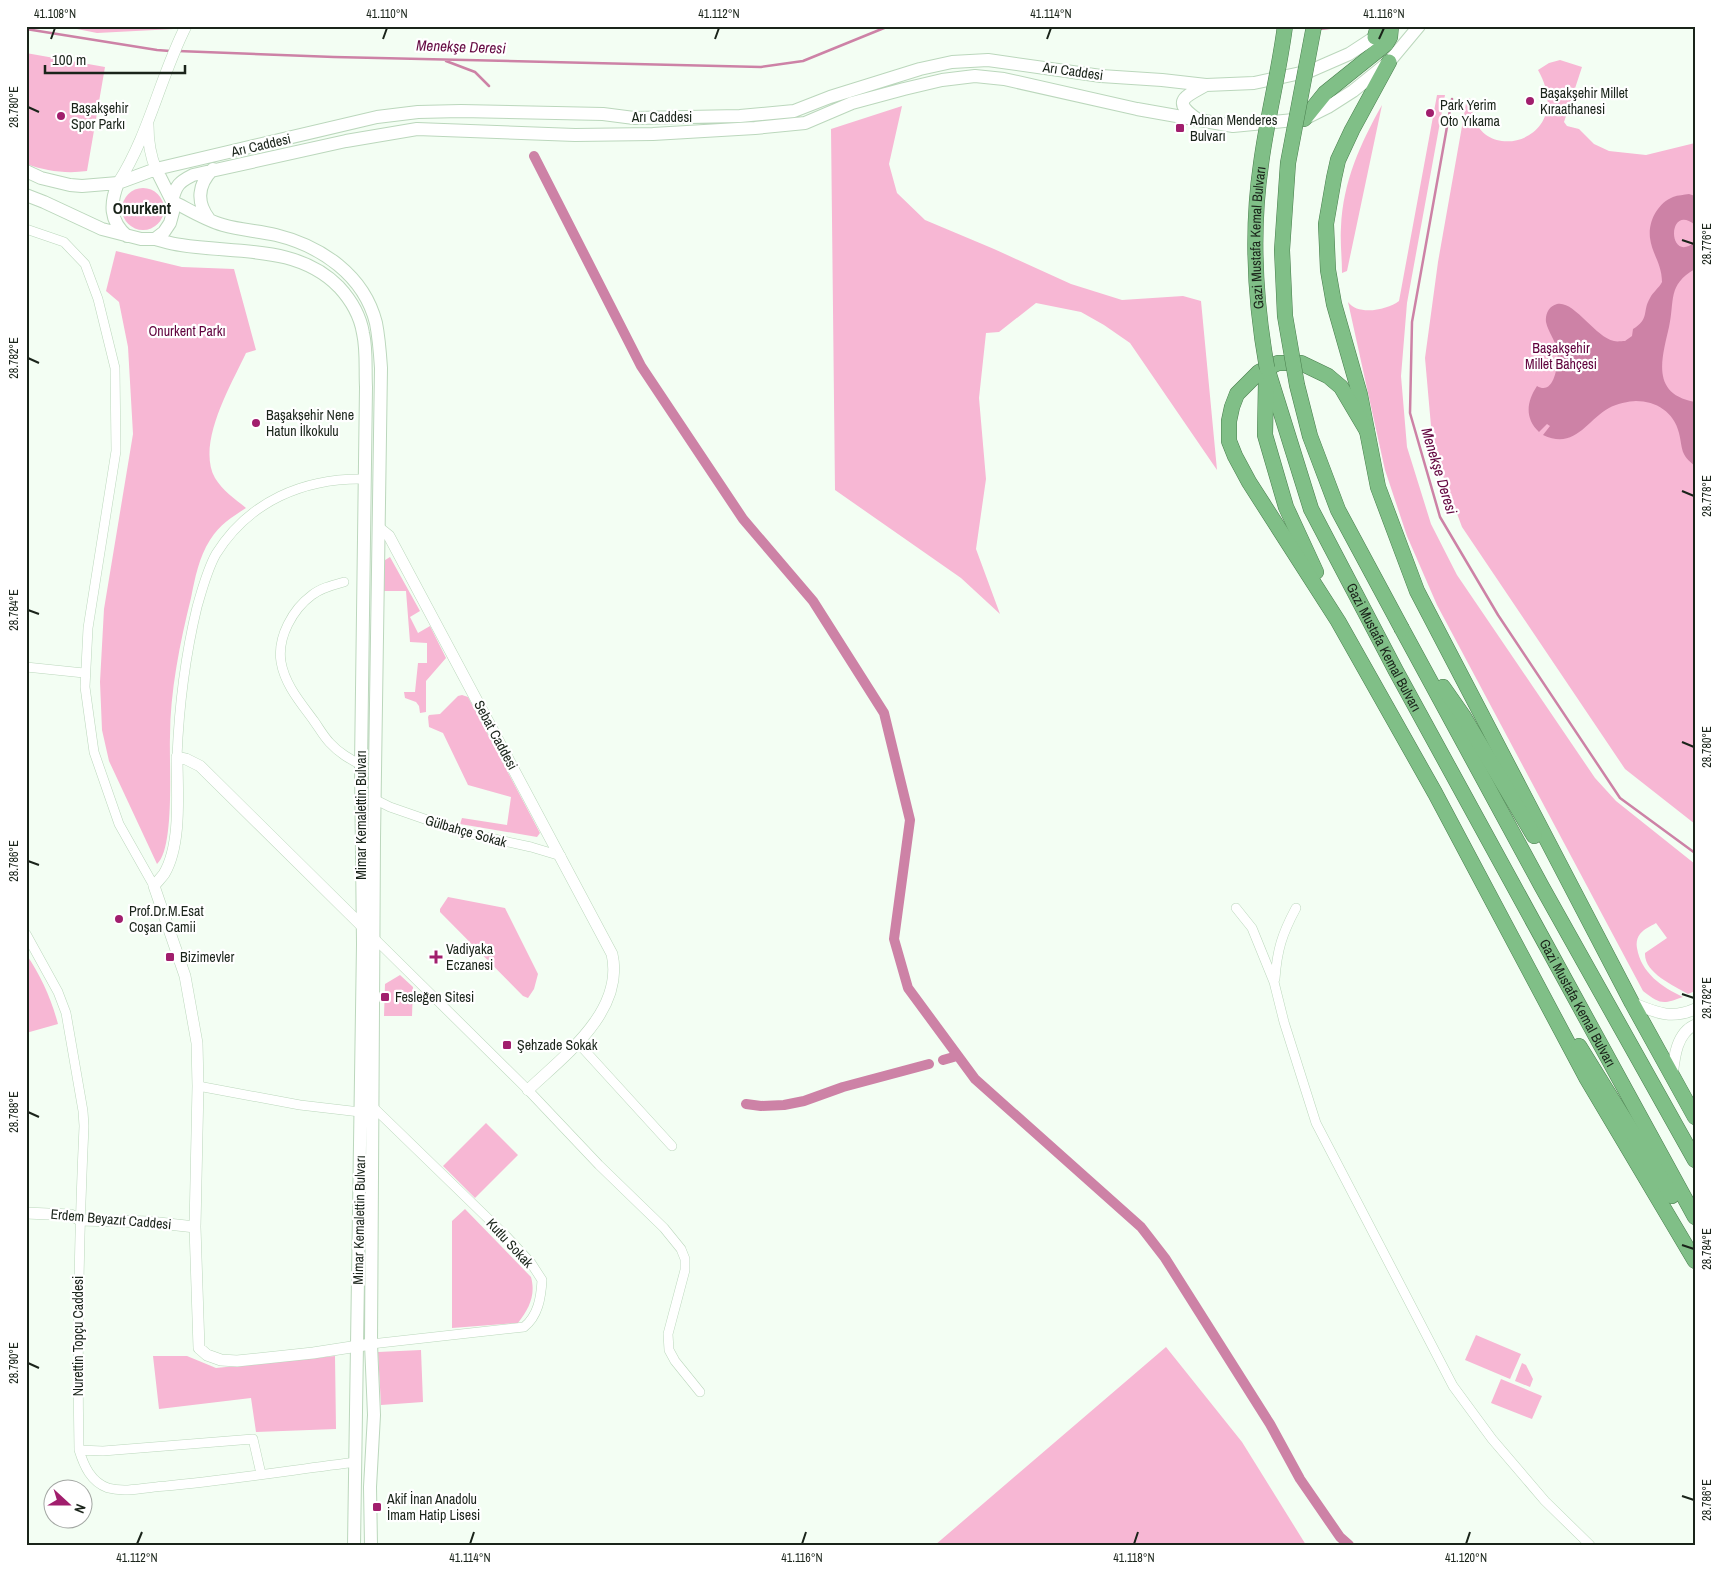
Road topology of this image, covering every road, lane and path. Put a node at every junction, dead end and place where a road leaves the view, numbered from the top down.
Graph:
1 (186, 26) edge
2 (1285, 26) edge
3 (1314, 26) edge
4 (1391, 26) edge
5 (1419, 26) edge
6 (1379, 30) edge
7 (1389, 62) junction
8 (1206, 86) junction
9 (149, 119) junction
10 (1304, 119) junction
11 (1199, 120) junction
12 (156, 169) junction
13 (214, 169) junction
14 (26, 172) edge
15 (118, 183) junction
16 (26, 196) edge
17 (172, 201) junction
18 (208, 219) junction
19 (26, 229) edge
20 (128, 236) junction
21 (155, 239) junction
22 (1267, 368) junction
23 (1367, 432) junction
24 (364, 479) junction
25 (379, 528) junction
26 (344, 582) dead end
27 (1338, 621) junction
28 (1402, 629) junction
29 (26, 667) edge
30 (84, 673) junction
31 (177, 758) junction
32 (361, 765) junction
33 (361, 791) junction
34 (374, 799) junction
35 (561, 856) junction
36 (154, 886) junction
37 (1236, 908) dead end
38 (1296, 908) dead end
39 (362, 926) junction
40 (26, 934) edge
41 (373, 937) junction
42 (1532, 973) junction
43 (1274, 982) junction
44 (1632, 1003) junction
45 (1695, 1009) edge
46 (1695, 1025) edge
47 (578, 1043) junction
48 (1672, 1077) junction
49 (198, 1086) junction
50 (528, 1090) junction
51 (366, 1109) junction
52 (1695, 1117) edge
53 (672, 1146) dead end
54 (1695, 1160) edge
55 (26, 1213) edge
56 (1695, 1217) edge
57 (80, 1220) junction
58 (195, 1227) junction
59 (1695, 1228) edge
60 (1695, 1261) edge
61 (371, 1344) junction
62 (358, 1346) junction
63 (700, 1392) dead end
64 (79, 1450) junction
65 (356, 1462) junction
66 (261, 1474) junction
67 (354, 1545) edge
68 (371, 1545) edge
69 (1590, 1545) edge

1 - 9 street
2 - 22 highway, Gazi Mustafa Kemal Bulvarı, bridge
3 - 28 highway, Gazi Mustafa Kemal Bulvarı, bridge
4 - 10 highway
5 - 7 main road
6 - 8 main road
7 - 10 main road
7 - 23 highway
8 - 11 main road
8 - 12 main road, Arı Caddesi
9 - 12 street
9 - 15 street
10 - 11 main road
11 - 13 main road, Arı Caddesi
12 - 15 main road, Arı Caddesi
12 - 17 main road
13 - 17 main road, Arı Caddesi
13 - 18 main road
14 - 15 main road
15 - 20 main road
16 - 20 main road
17 - 18 main road
17 - 21 main road
18 - 25 main road
19 - 30 street
20 - 21 main road
21 - 24 main road, Mimar Kemalettin Bulvarı
22 - 23 highway
22 - 27 highway
22 - 27 highway
22 - 56 highway, Gazi Mustafa Kemal Bulvarı
23 - 44 highway
24 - 31 street
24 - 32 main road, Mimar Kemalettin Bulvarı
25 - 34 main road
25 - 35 street, Sebat Caddesi
26 - 32 street
27 - 42 highway
28 - 44 highway
28 - 54 highway, Gazi Mustafa Kemal Bulvarı
29 - 30 street
30 - 36 street
31 - 36 street
31 - 39 street
32 - 33 main road, Mimar Kemalettin Bulvarı
33 - 34 main road
33 - 39 main road, Mimar Kemalettin Bulvarı
34 - 35 street, Gülbahçe Sokak
34 - 41 main road
35 - 47 street, Sebat Caddesi
36 - 49 street
37 - 43 street
38 - 43 street
39 - 41 main road
39 - 51 main road, Mimar Kemalettin Bulvarı
40 - 57 street, Nurettin Topçu Caddesi
41 - 50 street
41 - 51 main road
42 - 59 highway
42 - 60 highway
43 - 69 street
44 - 45 street
44 - 48 highway
46 - 48 street
47 - 50 street, Sebat Caddesi
47 - 53 street
48 - 52 highway
49 - 51 street
49 - 58 street
50 - 63 street
51 - 61 main road
51 - 61 street, Kutlu Sokak
51 - 62 main road, Mimar Kemalettin Bulvarı
55 - 57 street, Erdem Beyazıt Caddesi
57 - 58 street, Erdem Beyazıt Caddesi
57 - 64 street, Nurettin Topçu Caddesi
58 - 62 street
61 - 62 street
61 - 68 main road
62 - 65 main road, Mimar Kemalettin Bulvarı
64 - 66 street, Nurettin Topçu Caddesi
64 - 66 street
65 - 66 street, Nurettin Topçu Caddesi
65 - 67 main road, Mimar Kemalettin Bulvarı

